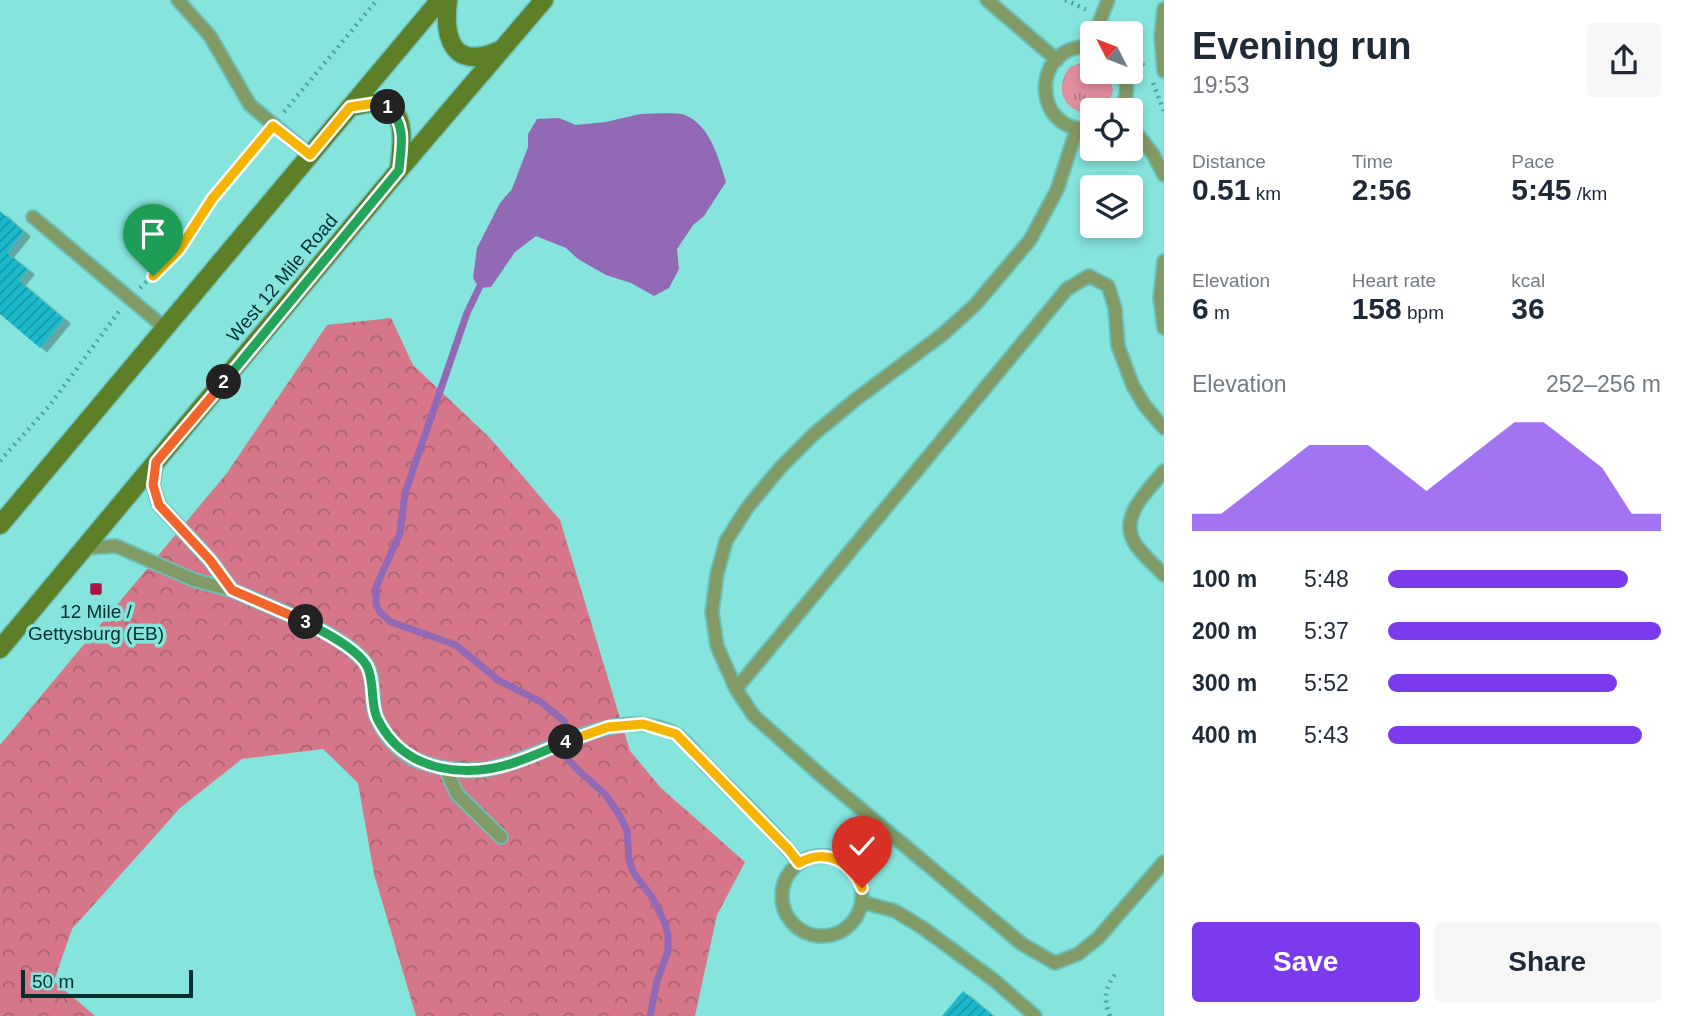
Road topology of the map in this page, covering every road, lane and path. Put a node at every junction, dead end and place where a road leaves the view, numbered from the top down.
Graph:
1 (178, 0) edge
2 (377, 0) edge
3 (440, 0) edge
4 (448, 0) edge
5 (544, 0) edge
6 (987, 0) edge
7 (1108, 0) edge
8 (1164, 9) edge
9 (1100, 21) edge
10 (1080, 47) edge
11 (502, 49) junction
12 (1057, 60) junction
13 (1164, 71) edge
14 (350, 107) junction
15 (273, 126) junction
16 (1077, 128) joint
17 (1143, 141) edge
18 (310, 155) junction
19 (399, 170) junction
20 (1164, 175) edge
21 (33, 217) dead end
22 (1164, 261) edge
23 (130, 300) junction
24 (164, 328) junction
25 (1164, 328) edge
26 (1164, 428) edge
27 (0, 461) edge
28 (156, 462) junction
29 (1164, 471) edge
30 (0, 525) edge
31 (84, 548) junction
32 (1164, 575) edge
33 (232, 590) junction
34 (0, 649) edge
35 (736, 689) junction
36 (445, 768) junction
37 (501, 837) dead end
38 (1164, 862) edge
39 (799, 863) junction
40 (862, 902) junction
41 (1116, 973) dead end
42 (1035, 1016) edge
43 (1110, 1016) edge

1 - 15 lane
2 - 15 path
3 - 14 main road
4 - 11 main road
5 - 11 main road, West 12 Mile Road
6 - 12 lane
7 - 9 lane
8 - 13 lane
10 - 12 lane
11 - 19 main road, West 12 Mile Road
12 - 16 lane
14 - 18 main road
14 - 19 main road
15 - 18 lane
15 - 23 path
16 - 35 lane
17 - 20 lane
18 - 24 main road
19 - 28 main road, West 12 Mile Road
21 - 23 lane
22 - 25 lane
23 - 24 lane
23 - 27 path
24 - 30 main road
26 - 35 lane
28 - 31 main road, West 12 Mile Road
28 - 33 lane
29 - 32 lane
31 - 33 lane
31 - 34 main road, West 12 Mile Road
33 - 36 lane
35 - 38 lane
36 - 37 lane
36 - 39 lane
39 - 40 lane
39 - 40 lane
40 - 42 lane
41 - 43 path

